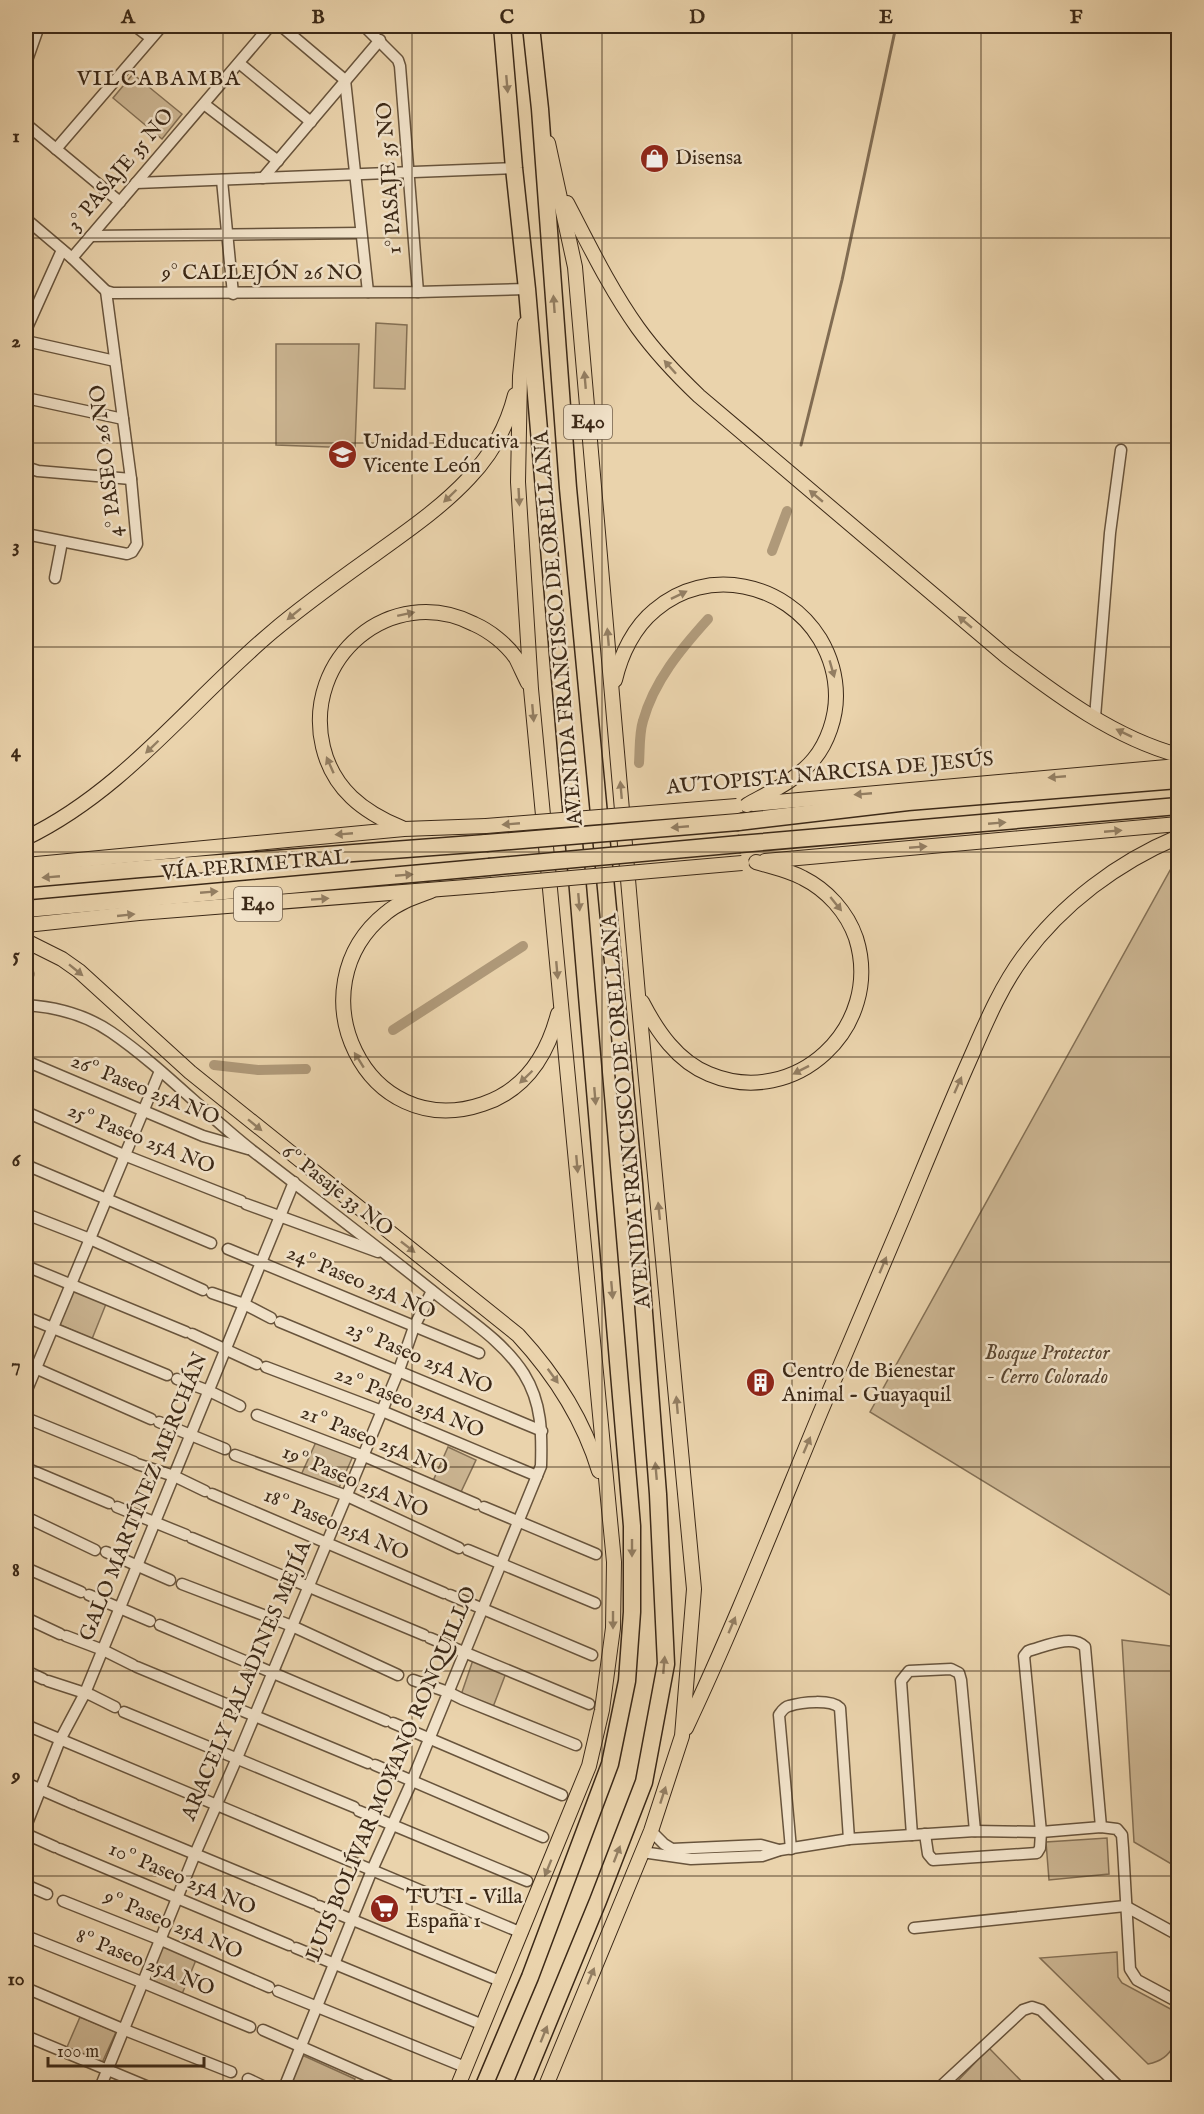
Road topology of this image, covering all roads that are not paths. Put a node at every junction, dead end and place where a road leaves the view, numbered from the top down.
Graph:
1 (39, 26) edge
2 (135, 26) edge
3 (162, 26) edge
4 (270, 26) edge
5 (281, 26) edge
6 (364, 26) edge
7 (502, 26) edge
8 (531, 26) edge
9 (151, 38) junction
10 (380, 40) junction
11 (26, 63) edge
12 (239, 63) junction
13 (345, 80) junction
14 (204, 104) junction
15 (540, 109) junction
16 (311, 122) junction
17 (26, 124) edge
18 (56, 149) junction
19 (278, 161) junction
20 (514, 168) junction
21 (410, 173) junction
22 (354, 174) junction
23 (263, 178) junction
24 (222, 180) junction
25 (136, 183) junction
26 (559, 188) junction
27 (120, 202) junction
28 (26, 219) edge
29 (361, 233) junction
30 (228, 235) junction
31 (91, 236) junction
32 (62, 250) junction
33 (72, 258) junction
34 (528, 289) junction
35 (106, 291) junction
36 (368, 292) junction
37 (418, 292) junction
38 (233, 294) junction
39 (26, 330) edge
40 (26, 341) edge
41 (115, 361) junction
42 (520, 376) junction
43 (26, 398) edge
44 (123, 419) junction
45 (1121, 450) dead end
46 (26, 467) edge
47 (131, 479) junction
48 (26, 534) edge
49 (62, 542) junction
50 (55, 578) dead end
51 (531, 690) junction
52 (612, 691) junction
53 (1095, 717) junction
54 (1179, 755) edge
55 (1179, 766) edge
56 (1179, 780) edge
57 (1179, 806) edge
58 (741, 811) junction
59 (1179, 824) edge
60 (404, 829) junction
61 (486, 835) junction
62 (1179, 837) edge
63 (26, 838) edge
64 (749, 862) junction
65 (26, 865) edge
66 (26, 879) edge
67 (430, 891) junction
68 (26, 909) edge
69 (26, 925) edge
70 (26, 941) edge
71 (638, 995) junction
72 (26, 1005) edge
73 (560, 1007) junction
74 (26, 1061) edge
75 (160, 1071) junction
76 (26, 1112) edge
77 (143, 1112) junction
78 (252, 1150) junction
79 (124, 1155) junction
80 (26, 1165) edge
81 (294, 1182) junction
82 (106, 1198) junction
83 (26, 1214) edge
84 (281, 1216) junction
85 (90, 1239) junction
86 (211, 1243) dead end
87 (228, 1249) dead end
88 (388, 1255) junction
89 (260, 1261) junction
90 (26, 1266) edge
91 (70, 1285) junction
92 (432, 1291) junction
93 (244, 1304) junction
94 (26, 1317) edge
95 (414, 1327) junction
96 (52, 1328) junction
97 (225, 1349) junction
98 (479, 1353) dead end
99 (31, 1366) edge
100 (399, 1370) junction
101 (209, 1390) junction
102 (26, 1392) edge
103 (240, 1406) dead end
104 (382, 1411) junction
105 (257, 1415) dead end
106 (26, 1418) edge
107 (542, 1431) junction
108 (190, 1433) junction
109 (225, 1449) dead end
110 (235, 1455) dead end
111 (364, 1456) junction
112 (26, 1468) edge
113 (174, 1476) junction
114 (537, 1476) junction
115 (347, 1496) junction
116 (608, 1499) junction
117 (26, 1517) edge
118 (518, 1521) junction
119 (155, 1522) junction
120 (328, 1542) junction
121 (596, 1554) dead end
122 (502, 1563) junction
123 (136, 1567) junction
124 (26, 1568) edge
125 (170, 1580) dead end
126 (182, 1584) dead end
127 (309, 1587) junction
128 (595, 1603) dead end
129 (120, 1607) junction
130 (483, 1608) junction
131 (26, 1618) edge
132 (292, 1626) junction
133 (103, 1650) junction
134 (464, 1653) junction
135 (592, 1655) dead end
136 (26, 1671) edge
137 (273, 1672) junction
138 (398, 1675) dead end
139 (413, 1680) dead end
140 (448, 1692) junction
141 (85, 1693) junction
142 (589, 1704) dead end
143 (255, 1714) junction
144 (26, 1725) edge
145 (682, 1736) junction
146 (429, 1738) junction
147 (60, 1740) junction
148 (576, 1745) dead end
149 (237, 1758) junction
150 (412, 1781) junction
151 (26, 1783) edge
152 (41, 1789) junction
153 (562, 1795) dead end
154 (216, 1805) junction
155 (392, 1824) junction
156 (26, 1826) edge
157 (1101, 1827) junction
158 (651, 1831) junction
159 (975, 1831) junction
160 (1041, 1832) junction
161 (26, 1834) edge
162 (925, 1834) junction
163 (912, 1835) junction
164 (543, 1837) dead end
165 (849, 1839) junction
166 (785, 1850) junction
167 (642, 1852) junction
168 (672, 1853) junction
169 (195, 1854) junction
170 (372, 1870) junction
171 (527, 1881) dead end
172 (26, 1885) edge
173 (47, 1893) dead end
174 (177, 1897) junction
175 (63, 1901) dead end
176 (1125, 1906) junction
177 (352, 1919) junction
178 (914, 1928) dead end
179 (522, 1933) junction
180 (1179, 1935) edge
181 (26, 1936) edge
182 (161, 1940) junction
183 (334, 1963) junction
184 (500, 1981) junction
185 (144, 1983) junction
186 (26, 1988) edge
187 (1179, 2002) edge
188 (316, 2006) junction
189 (483, 2025) junction
190 (250, 2027) dead end
191 (124, 2030) junction
192 (262, 2030) dead end
193 (26, 2036) edge
194 (301, 2049) junction
195 (465, 2067) junction
196 (108, 2071) junction
197 (231, 2072) dead end
198 (248, 2079) dead end
199 (100, 2088) edge
200 (151, 2088) edge
201 (267, 2088) edge
202 (284, 2088) edge
203 (395, 2088) edge
204 (457, 2088) edge
205 (483, 2088) edge
206 (521, 2088) edge
207 (545, 2088) edge
208 (939, 2088) edge
209 (1120, 2088) edge

1 - 11 street
2 - 9 street
3 - 9 street
4 - 12 street, 3° PASAJE 35 NO
5 - 13 street
6 - 10 street
7 -> 20 highway, AVENIDA FRANCISCO DE ORELLANA
8 - 15 highway, AVENIDA FRANCISCO DE ORELLANA / E40
9 - 18 street
10 - 13 street
10 - 21 street, 1° PASAJE 35 NO
12 - 14 street, 3° PASAJE 35 NO
12 - 16 street
13 - 16 street
13 - 22 street
14 - 19 street
14 - 25 street, 3° PASAJE 35 NO
15 - 26 main road, AVENIDA FRANCISCO DE ORELLANA / E40
206 -> 15 highway, AVENIDA FRANCISCO DE ORELLANA
16 - 19 street
17 - 18 street
18 - 27 street
19 - 23 street
20 - 21 street
20 - 34 highway, AVENIDA FRANCISCO DE ORELLANA
21 - 22 street
21 - 37 street, 1° PASAJE 35 NO
22 - 23 street
22 - 29 street
23 - 24 street
24 - 25 street
24 - 30 street
25 - 27 street, 3° PASAJE 35 NO
52 -> 26 main road, AVENIDA FRANCISCO DE ORELLANA / E40
53 -> 26 main road
27 - 31 street, 3° PASAJE 35 NO
28 - 32 street
29 - 30 street
29 - 36 street
30 - 31 street
30 - 38 street
31 - 33 street, 3° PASAJE 35 NO
32 - 33 street
32 - 39 street
33 - 35 street
34 - 37 street, 9° CALLEJÓN 26 NO
34 - 42 main road, AVENIDA FRANCISCO DE ORELLANA
34 -> 205 highway, AVENIDA FRANCISCO DE ORELLANA
35 - 38 street, 9° CALLEJÓN 26 NO
35 - 41 street, 4° PASEO 26 NO
36 - 37 street, 9° CALLEJÓN 26 NO
36 - 38 street, 9° CALLEJÓN 26 NO
40 - 41 street
41 - 44 street, 4° PASEO 26 NO
42 -> 51 main road, AVENIDA FRANCISCO DE ORELLANA
42 -> 63 main road
43 - 44 street
44 - 47 street, 4° PASEO 26 NO
45 - 53 street
46 - 47 street
47 - 49 street, 4° PASEO 26 NO
48 - 49 street, 4° PASEO 26 NO
49 - 50 street
60 -> 51 main road
51 -> 73 main road, AVENIDA FRANCISCO DE ORELLANA
52 -> 58 main road
71 -> 52 main road, AVENIDA FRANCISCO DE ORELLANA / E40
54 -> 53 main road
55 -> 58 main road, AUTOPISTA NARCISA DE JESÚS
56 - 58 highway, AUTOPISTA NARCISA DE JESÚS
68 -> 57 highway, VÍA PERIMETRAL, bridge
58 -> 61 highway, AUTOPISTA NARCISA DE JESÚS, bridge
64 -> 59 main road
60 - 61 main road, VÍA PERIMETRAL
60 -> 65 main road, VÍA PERIMETRAL
61 -> 66 highway, VÍA PERIMETRAL
145 -> 62 main road
64 - 67 main road, VÍA PERIMETRAL / E40, bridge
64 -> 71 main road
69 -> 67 main road, VÍA PERIMETRAL / E40
73 -> 67 main road
70 -> 116 main road
145 -> 71 main road, AVENIDA FRANCISCO DE ORELLANA
72 - 75 street, 6º Pasaje 33 NO
73 -> 116 main road, AVENIDA FRANCISCO DE ORELLANA
74 - 77 street, 26º Paseo 25A NO
75 - 77 street
75 - 78 street, 6º Pasaje 33 NO
76 - 79 street, 25º Paseo 25A NO
77 - 78 street, 26º Paseo 25A NO
77 - 79 street
78 - 81 street, 6º Pasaje 33 NO
79 - 82 street
79 - 84 street, 25º Paseo 25A NO
80 - 82 street
81 - 84 street, GALO MARTÍNEZ MERCHÁN
81 - 88 street, 6º Pasaje 33 NO
82 - 85 street
82 - 86 street
83 - 85 street, 23º Paseo 25A NO
84 - 88 street, 25º Paseo 25A NO
84 - 89 street, GALO MARTÍNEZ MERCHÁN
85 - 91 street
85 - 93 street, 23º Paseo 25A NO
87 - 89 street, 24º Paseo 25A NO
88 - 92 street, 6º Pasaje 33 NO
89 - 93 street, GALO MARTÍNEZ MERCHÁN
89 - 95 street, 24º Paseo 25A NO
90 - 91 street, 22º Paseo 25A NO
91 - 96 street
91 - 97 street, 22º Paseo 25A NO
92 - 95 street, ARACELY PALADINES MEJÍA
92 - 107 street, 6º Pasaje 33 NO
93 - 97 street, GALO MARTÍNEZ MERCHÁN
93 - 100 street, 23º Paseo 25A NO
94 - 96 street
95 - 98 street, 24º Paseo 25A NO
95 - 100 street, ARACELY PALADINES MEJÍA
96 - 99 street
96 - 101 street
97 - 101 street, GALO MARTÍNEZ MERCHÁN
97 - 104 street, 22º Paseo 25A NO
99 - 102 street
99 - 108 street
100 - 104 street, ARACELY PALADINES MEJÍA
100 - 107 street, 23º Paseo 25A NO
101 - 103 street
101 - 108 street, GALO MARTÍNEZ MERCHÁN
104 - 111 street, ARACELY PALADINES MEJÍA
104 - 114 street, 22º Paseo 25A NO
105 - 111 street, 21º Paseo 25A NO
106 - 113 street, 18º Paseo 25A NO
107 - 114 street, 6º Pasaje 33 NO
108 - 109 street
108 - 113 street, GALO MARTÍNEZ MERCHÁN
110 - 115 street, 19º Paseo 25A NO
111 - 115 street, ARACELY PALADINES MEJÍA
111 - 118 street, 21º Paseo 25A NO
112 - 119 street
113 - 119 street, GALO MARTÍNEZ MERCHÁN
113 - 120 street, 18º Paseo 25A NO
114 - 118 street, LUIS BOLÍVAR MOYANO RONQUILLO
115 - 120 street, ARACELY PALADINES MEJÍA
115 - 122 street, 19º Paseo 25A NO
116 -> 179 main road, AVENIDA FRANCISCO DE ORELLANA
117 - 123 street
118 - 121 street, 21º Paseo 25A NO
118 - 122 street, LUIS BOLÍVAR MOYANO RONQUILLO
119 - 123 street, GALO MARTÍNEZ MERCHÁN
119 - 127 street
120 - 127 street, ARACELY PALADINES MEJÍA
120 - 130 street, 18º Paseo 25A NO
122 - 128 street, 19º Paseo 25A NO
122 - 130 street, LUIS BOLÍVAR MOYANO RONQUILLO
123 - 125 street
123 - 129 street, GALO MARTÍNEZ MERCHÁN
124 - 129 street
126 - 132 street
127 - 132 street, ARACELY PALADINES MEJÍA
127 - 134 street
129 - 133 street, GALO MARTÍNEZ MERCHÁN
129 - 137 street
130 - 134 street, LUIS BOLÍVAR MOYANO RONQUILLO
130 - 135 street, 18º Paseo 25A NO
131 - 133 street
132 - 137 street, ARACELY PALADINES MEJÍA
132 - 138 street
133 - 141 street, GALO MARTÍNEZ MERCHÁN
133 - 143 street
134 - 140 street, LUIS BOLÍVAR MOYANO RONQUILLO
134 - 142 street
136 - 141 street
137 - 143 street, ARACELY PALADINES MEJÍA
137 - 146 street
139 - 140 street
140 - 146 street, LUIS BOLÍVAR MOYANO RONQUILLO
140 - 148 street
141 - 147 street, GALO MARTÍNEZ MERCHÁN
141 - 149 street
143 - 149 street, ARACELY PALADINES MEJÍA
143 - 150 street
144 - 147 street
158 -> 145 main road, AVENIDA FRANCISCO DE ORELLANA
146 - 150 street, LUIS BOLÍVAR MOYANO RONQUILLO
146 - 153 street
147 - 152 street, GALO MARTÍNEZ MERCHÁN
147 - 154 street
149 - 154 street, ARACELY PALADINES MEJÍA
149 - 155 street
150 - 155 street, LUIS BOLÍVAR MOYANO RONQUILLO
150 - 164 street
151 - 152 street
152 - 156 street, GALO MARTÍNEZ MERCHÁN
152 - 169 street
154 - 169 street, ARACELY PALADINES MEJÍA
154 - 170 street
155 - 170 street, LUIS BOLÍVAR MOYANO RONQUILLO
155 - 171 street
157 - 160 street
157 - 160 street
157 - 176 street
158 - 167 main road, AVENIDA FRANCISCO DE ORELLANA
158 - 168 street
159 - 160 street
159 - 162 street
159 - 163 street
160 - 162 street
161 - 174 street, 10º Paseo 25A NO
162 - 163 street
163 - 165 street
165 - 166 street
165 - 166 street
166 - 168 street
167 - 168 street
207 -> 167 main road, AVENIDA FRANCISCO DE ORELLANA
169 - 174 street, ARACELY PALADINES MEJÍA
169 - 177 street
170 - 177 street, LUIS BOLÍVAR MOYANO RONQUILLO
170 - 179 street
172 - 173 street
174 - 182 street, ARACELY PALADINES MEJÍA
174 - 183 street, 10º Paseo 25A NO
175 - 182 street, 9º Paseo 25A NO
176 - 178 street
176 - 180 street
176 - 187 street
177 - 183 street, LUIS BOLÍVAR MOYANO RONQUILLO
177 - 184 street
179 - 184 main road, AVENIDA FRANCISCO DE ORELLANA
181 - 185 street, 8º Paseo 25A NO
182 - 185 street, ARACELY PALADINES MEJÍA
182 - 188 street, 9º Paseo 25A NO
183 - 188 street, LUIS BOLÍVAR MOYANO RONQUILLO
183 - 189 street, 10º Paseo 25A NO
184 - 189 main road, AVENIDA FRANCISCO DE ORELLANA
185 - 190 street, 8º Paseo 25A NO
185 - 191 street, ARACELY PALADINES MEJÍA
186 - 191 street
188 - 194 street, LUIS BOLÍVAR MOYANO RONQUILLO
188 - 195 street, 9º Paseo 25A NO
189 - 195 main road, AVENIDA FRANCISCO DE ORELLANA
191 - 196 street, ARACELY PALADINES MEJÍA
191 - 197 street
192 - 194 street
193 - 196 street
194 - 202 street, LUIS BOLÍVAR MOYANO RONQUILLO
194 - 203 street
195 - 204 main road, AVENIDA FRANCISCO DE ORELLANA
196 - 199 street, ARACELY PALADINES MEJÍA
196 - 200 street
198 - 201 street
208 - 209 street

